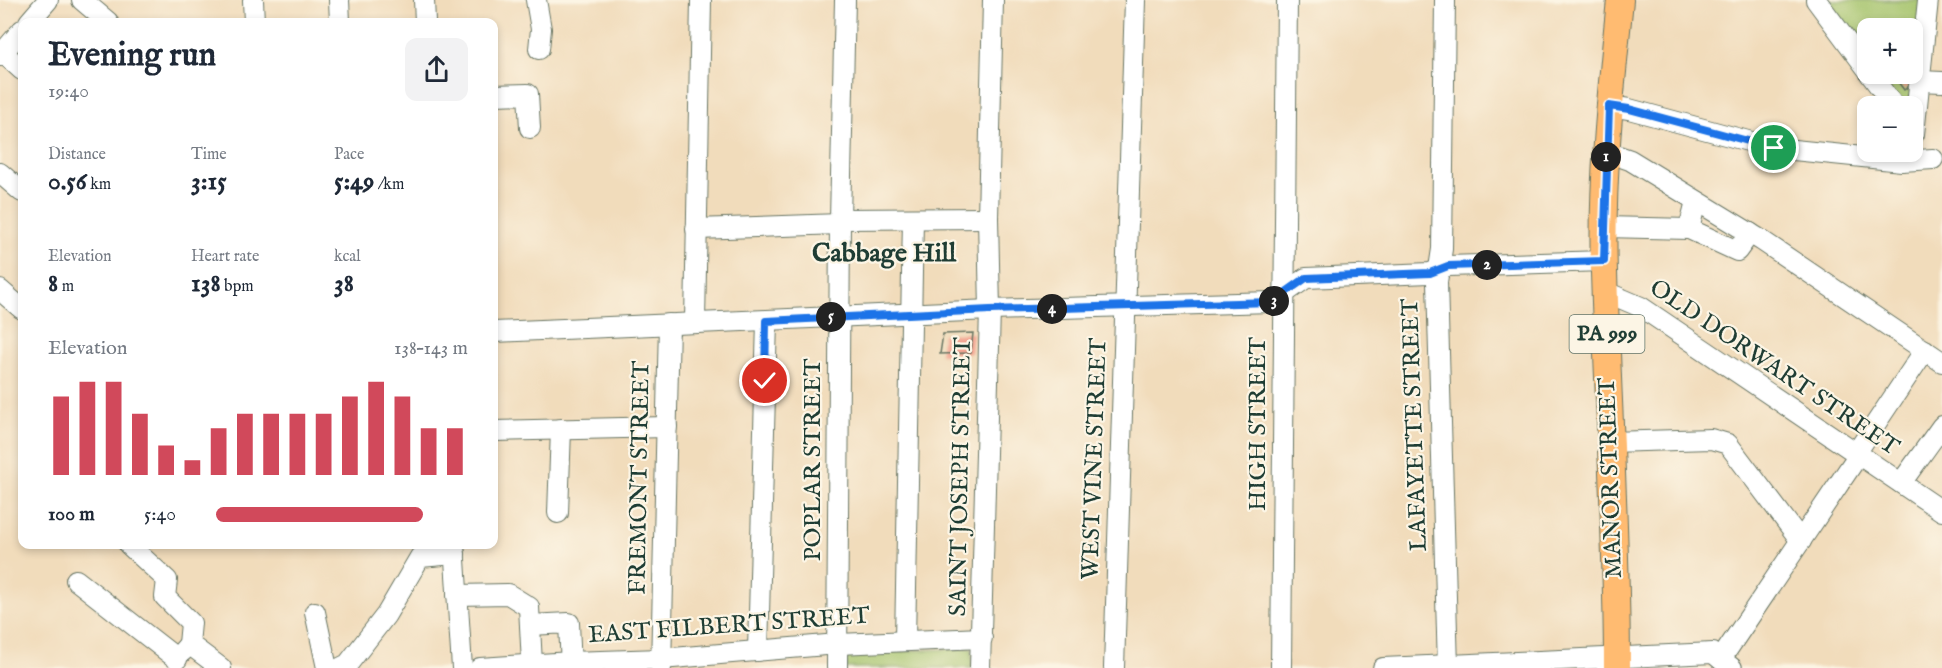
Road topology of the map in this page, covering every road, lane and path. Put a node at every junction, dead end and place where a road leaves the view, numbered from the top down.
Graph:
1 (48, 0) edge
2 (82, 0) edge
3 (253, 0) edge
4 (339, 0) edge
5 (424, 0) edge
6 (536, 0) edge
7 (700, 0) edge
8 (845, 0) edge
9 (993, 0) edge
10 (1135, 0) edge
11 (1287, 0) edge
12 (1445, 0) edge
13 (1620, 0) edge
14 (1816, 0) edge
15 (1928, 0) edge
16 (32, 18) edge
17 (103, 18) edge
18 (254, 18) edge
19 (340, 18) edge
20 (425, 18) edge
21 (18, 34) edge
22 (539, 50) dead end
23 (1923, 51) edge
24 (1, 53) edge
25 (1857, 56) edge
26 (18, 66) edge
27 (1923, 81) edge
28 (1942, 82) edge
29 (498, 95) edge
30 (1609, 106) junction
31 (530, 128) dead end
32 (1923, 145) edge
33 (1607, 152) junction
34 (1938, 164) edge
35 (0, 173) edge
36 (18, 189) edge
37 (1696, 201) junction
38 (988, 218) junction
39 (913, 219) junction
40 (840, 221) junction
41 (1605, 227) junction
42 (696, 229) junction
43 (1689, 230) junction
44 (1750, 233) junction
45 (1604, 261) junction
46 (1439, 270) junction
47 (0, 290) edge
48 (1606, 292) junction
49 (1285, 293) junction
50 (18, 306) edge
51 (1125, 307) junction
52 (990, 310) junction
53 (911, 314) junction
54 (839, 317) junction
55 (766, 321) junction
56 (695, 322) junction
57 (669, 324) junction
58 (498, 332) edge
59 (1925, 350) junction
60 (1942, 362) edge
61 (1942, 426) edge
62 (667, 427) junction
63 (561, 429) junction
64 (498, 430) edge
65 (1610, 442) junction
66 (1857, 454) junction
67 (1901, 483) junction
68 (1942, 511) edge
69 (558, 513) dead end
70 (1801, 541) junction
71 (133, 549) edge
72 (455, 549) edge
73 (76, 580) dead end
74 (457, 595) junction
75 (315, 612) dead end
76 (530, 625) junction
77 (982, 638) junction
78 (905, 641) junction
79 (189, 644) junction
80 (838, 644) junction
81 (751, 657) edge
82 (178, 663) edge
83 (661, 663) edge
84 (1617, 663) edge
85 (1726, 663) edge
86 (532, 664) junction
87 (571, 665) edge
88 (1448, 666) edge
89 (221, 668) edge
90 (327, 668) edge
91 (340, 668) edge
92 (462, 668) edge
93 (480, 668) edge
94 (837, 668) edge
95 (980, 668) edge
96 (1114, 668) edge
97 (1281, 668) edge
98 (1383, 668) edge

1 - 16 street
2 - 17 street
3 - 18 street
4 - 19 street
5 - 20 street
6 - 22 street
7 - 42 street
8 - 40 street, POPLAR STREET
9 - 38 street, SAINT JOSEPH STREET
10 - 51 street, WEST VINE STREET
11 - 49 street, HIGH STREET
12 - 46 street, LAFAYETTE STREET
13 - 30 main road, MANOR STREET / PA 999
14 - 25 street
15 - 23 street
21 - 24 street
24 - 26 street
27 - 28 street
29 - 31 street
30 - 33 main road, MANOR STREET / PA 999
30 - 34 street
32 - 34 street
33 - 37 street
33 - 41 main road, MANOR STREET / PA 999
35 - 36 street
37 - 43 street
37 - 44 street
38 - 39 street
38 - 52 street, SAINT JOSEPH STREET
39 - 40 street
39 - 53 street
40 - 42 street
40 - 54 street, POPLAR STREET
41 - 43 street
41 - 45 main road, MANOR STREET / PA 999
42 - 56 street
43 - 44 street
44 - 59 street
45 - 46 street
45 - 48 main road, MANOR STREET / PA 999
46 - 49 street
46 - 88 street, LAFAYETTE STREET
47 - 50 street
48 - 65 main road, MANOR STREET / PA 999
48 - 66 street, OLD DORWART STREET
49 - 51 street
49 - 97 street, HIGH STREET
51 - 52 street
51 - 96 street, WEST VINE STREET
52 - 53 street
52 - 77 street, SAINT JOSEPH STREET
53 - 54 street
53 - 78 street
54 - 55 street
54 - 80 street, POPLAR STREET
55 - 56 street
55 - 81 street
56 - 57 street
57 - 58 street
57 - 62 street, FREMONT STREET
59 - 60 street
59 - 66 street
61 - 67 street
62 - 63 street
62 - 83 street, FREMONT STREET
63 - 64 street
63 - 69 street
65 - 70 street
65 - 84 main road, MANOR STREET / PA 999
66 - 67 street, OLD DORWART STREET
66 - 70 street
67 - 68 street, OLD DORWART STREET
70 - 85 street
71 - 79 street
72 - 74 street
72 - 91 street
73 - 82 street
74 - 76 street
74 - 92 street
75 - 90 street
76 - 86 street
76 - 87 street
77 - 78 street, EAST FILBERT STREET
77 - 95 street, SAINT JOSEPH STREET
78 - 80 street, EAST FILBERT STREET
79 - 82 street
79 - 89 street
80 - 81 street, EAST FILBERT STREET
80 - 94 street, POPLAR STREET
81 - 83 street, EAST FILBERT STREET
83 - 87 street, EAST FILBERT STREET
84 - 85 street
84 - 88 street
86 - 87 street, EAST FILBERT STREET
86 - 93 street, EAST FILBERT STREET
88 - 98 street

